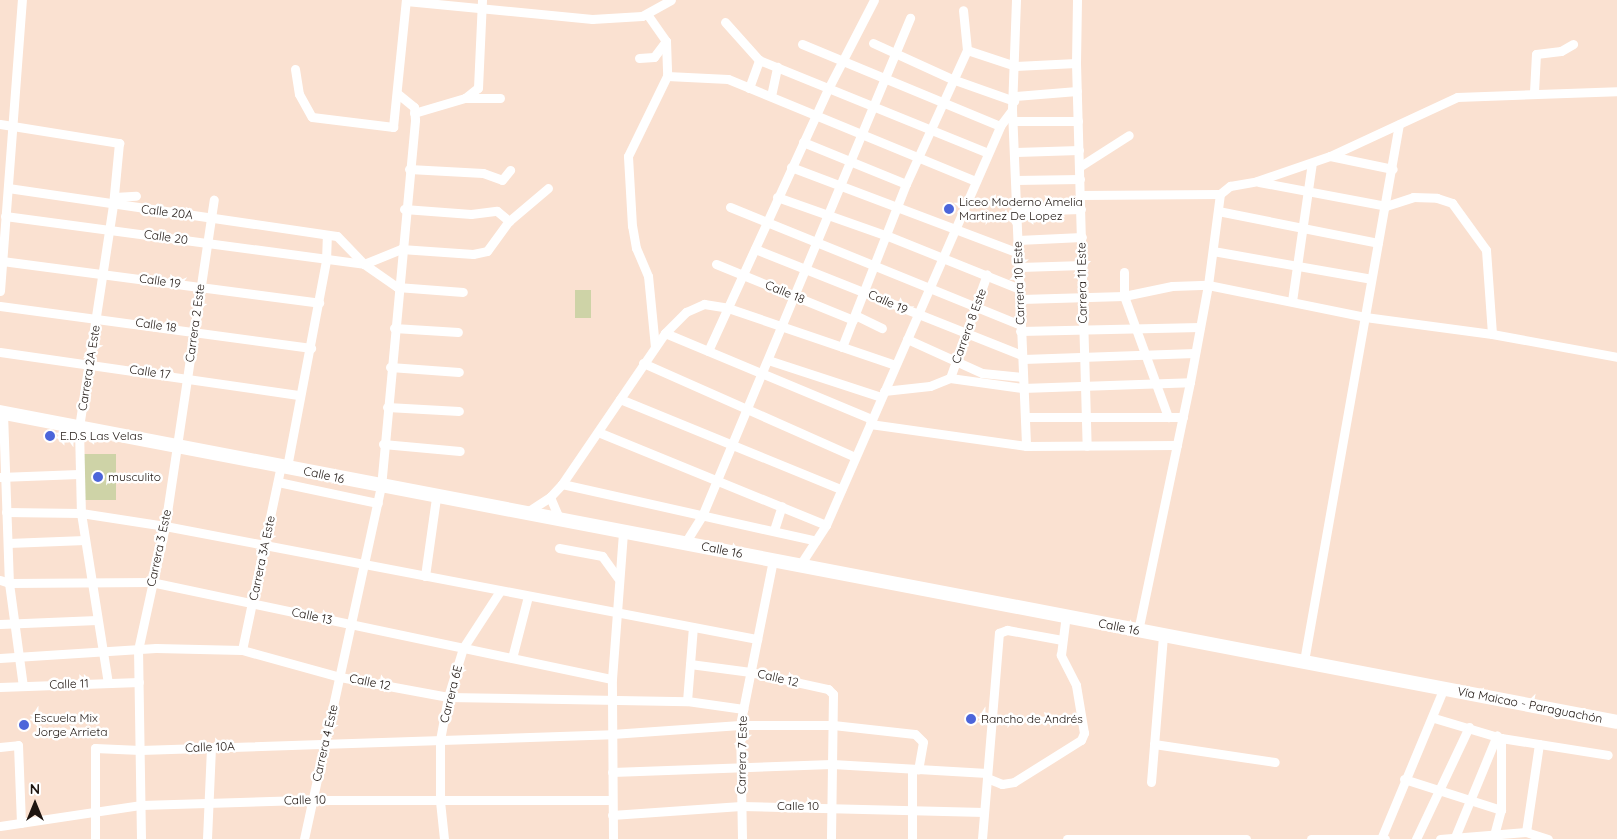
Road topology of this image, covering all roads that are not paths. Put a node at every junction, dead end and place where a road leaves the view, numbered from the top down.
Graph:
1 (22, 0) edge
2 (406, 0) edge
3 (671, 0) edge
4 (874, 0) edge
5 (1016, 0) edge
6 (1077, 0) edge
7 (482, 3) edge
8 (963, 10) dead end
9 (647, 14) junction
10 (910, 18) dead end
11 (725, 22) dead end
12 (666, 41) junction
13 (873, 43) dead end
14 (802, 44) dead end
15 (1573, 44) dead end
16 (967, 50) junction
17 (897, 54) junction
18 (639, 58) dead end
19 (759, 60) junction
20 (842, 61) junction
21 (1076, 63) junction
22 (1015, 66) junction
23 (777, 67) junction
24 (294, 69) dead end
25 (667, 76) junction
26 (885, 79) junction
27 (952, 79) junction
28 (749, 88) junction
29 (828, 89) junction
30 (1077, 91) junction
31 (1617, 91) edge
32 (1534, 92) junction
33 (398, 94) junction
34 (771, 96) junction
35 (465, 98) junction
36 (500, 98) dead end
37 (943, 102) junction
38 (1014, 102) junction
39 (873, 107) junction
40 (414, 113) junction
41 (816, 116) junction
42 (1078, 121) junction
43 (1014, 122) junction
44 (0, 124) edge
45 (1399, 124) junction
46 (13, 125) junction
47 (1000, 126) junction
48 (931, 130) junction
49 (861, 135) junction
50 (1129, 135) dead end
51 (803, 142) junction
52 (1079, 150) junction
53 (1016, 152) junction
54 (988, 153) junction
55 (1330, 156) junction
56 (919, 158) junction
57 (850, 162) junction
58 (1312, 163) junction
59 (1079, 166) junction
60 (792, 167) junction
61 (409, 169) junction
62 (1393, 169) junction
63 (510, 170) dead end
64 (1080, 179) junction
65 (1016, 180) junction
66 (976, 181) junction
67 (1257, 181) junction
68 (906, 184) junction
69 (842, 186) junction
70 (8, 188) junction
71 (548, 188) dead end
72 (1308, 191) junction
73 (1220, 194) junction
74 (1080, 195) junction
75 (136, 196) dead end
76 (778, 197) junction
77 (214, 200) dead end
78 (114, 201) junction
79 (1386, 206) junction
80 (730, 207) dead end
81 (898, 208) junction
82 (404, 209) junction
83 (1081, 209) junction
84 (1016, 211) junction
85 (1218, 211) junction
86 (5, 216) junction
87 (211, 218) junction
88 (829, 218) junction
89 (509, 221) junction
90 (766, 224) junction
91 (1303, 228) junction
92 (109, 229) junction
93 (956, 229) junction
94 (327, 235) junction
95 (888, 236) junction
96 (1082, 237) junction
97 (1018, 240) junction
98 (206, 243) junction
99 (1378, 243) junction
100 (817, 244) junction
101 (401, 249) junction
102 (755, 249) junction
103 (1213, 251) junction
104 (1019, 253) junction
105 (943, 257) junction
106 (2, 261) junction
107 (326, 261) junction
108 (364, 264) junction
109 (716, 264) dead end
110 (876, 265) junction
111 (1083, 265) junction
112 (1296, 266) junction
113 (1020, 267) junction
114 (806, 270) junction
115 (1124, 272) dead end
116 (104, 273) junction
117 (987, 274) junction
118 (743, 275) junction
119 (1371, 279) junction
120 (1208, 285) junction
121 (200, 286) junction
122 (930, 286) junction
123 (397, 287) junction
124 (1020, 288) junction
125 (0, 291) edge
126 (463, 292) dead end
127 (865, 292) junction
128 (795, 296) junction
129 (1082, 296) junction
130 (1124, 296) junction
131 (1021, 299) junction
132 (1292, 302) junction
133 (319, 303) junction
134 (0, 306) edge
135 (975, 306) junction
136 (728, 308) junction
137 (918, 316) junction
138 (97, 317) junction
139 (1365, 317) junction
140 (854, 318) junction
141 (782, 326) junction
142 (1200, 327) junction
143 (394, 328) junction
144 (882, 328) dead end
145 (1020, 328) junction
146 (1136, 328) junction
147 (1083, 330) junction
148 (194, 331) junction
149 (458, 332) dead end
150 (666, 333) junction
151 (965, 334) junction
152 (1492, 334) junction
153 (907, 339) junction
154 (655, 347) junction
155 (842, 347) junction
156 (311, 348) junction
157 (708, 351) junction
158 (0, 352) edge
159 (1195, 353) junction
160 (1146, 355) junction
161 (1084, 356) junction
162 (1022, 357) junction
163 (1617, 357) edge
164 (768, 360) junction
165 (642, 363) junction
166 (956, 363) junction
167 (89, 364) junction
168 (895, 365) junction
169 (390, 367) junction
170 (794, 369) junction
171 (458, 372) dead end
172 (762, 373) junction
173 (187, 377) junction
174 (1022, 377) junction
175 (950, 378) junction
176 (981, 378) junction
177 (1190, 382) junction
178 (1156, 383) junction
179 (787, 384) junction
180 (1085, 385) junction
181 (1022, 388) junction
182 (883, 394) junction
183 (300, 395) junction
184 (620, 399) junction
185 (387, 407) junction
186 (460, 411) dead end
187 (745, 411) junction
188 (1, 412) edge
189 (1025, 417) junction
190 (1086, 417) junction
191 (1168, 417) junction
192 (1183, 417) junction
193 (871, 421) junction
194 (79, 428) junction
195 (598, 432) junction
196 (383, 444) junction
197 (732, 444) junction
198 (1177, 445) junction
199 (177, 446) junction
200 (1026, 446) junction
201 (1087, 446) junction
202 (460, 450) dead end
203 (855, 458) junction
204 (284, 466) junction
205 (79, 474) junction
206 (2, 476) edge
207 (717, 480) junction
208 (278, 482) junction
209 (562, 484) junction
210 (381, 487) junction
211 (842, 490) junction
212 (550, 497) junction
213 (436, 498) junction
214 (378, 503) junction
215 (782, 506) junction
216 (6, 512) junction
217 (81, 513) junction
218 (524, 514) junction
219 (702, 516) junction
220 (560, 520) junction
221 (826, 524) junction
222 (165, 526) junction
223 (774, 530) junction
224 (623, 531) junction
225 (85, 540) junction
226 (816, 542) junction
227 (8, 543) junction
228 (685, 543) junction
229 (264, 545) junction
230 (559, 548) dead end
231 (772, 560) junction
232 (365, 565) junction
233 (800, 565) junction
234 (425, 576) junction
235 (618, 578) junction
236 (4, 582) edge
237 (90, 582) junction
238 (152, 582) junction
239 (0, 589) edge
240 (500, 591) junction
241 (528, 596) junction
242 (252, 603) junction
243 (615, 613) junction
244 (97, 620) junction
245 (0, 624) edge
246 (16, 624) junction
247 (351, 624) junction
248 (693, 627) junction
249 (1064, 630) junction
250 (1138, 631) junction
251 (757, 639) junction
252 (1161, 646) junction
253 (463, 648) junction
254 (138, 650) junction
255 (242, 650) junction
256 (103, 652) junction
257 (0, 658) edge
258 (19, 658) junction
259 (512, 658) junction
260 (1304, 661) junction
261 (690, 664) junction
262 (750, 672) junction
263 (340, 677) junction
264 (612, 680) junction
265 (139, 682) junction
266 (108, 683) junction
267 (23, 686) junction
268 (0, 687) edge
269 (1444, 688) junction
270 (448, 697) junction
271 (612, 698) junction
272 (687, 701) junction
273 (743, 709) junction
274 (1436, 712) junction
275 (1617, 722) edge
276 (740, 725) junction
277 (833, 725) junction
278 (1469, 727) junction
279 (612, 734) junction
280 (1499, 736) junction
281 (440, 740) junction
282 (325, 743) junction
283 (1154, 744) junction
284 (1539, 744) junction
285 (0, 747) edge
286 (211, 747) junction
287 (140, 750) junction
288 (1608, 755) dead end
289 (1275, 762) dead end
290 (832, 764) junction
291 (740, 768) junction
292 (915, 770) junction
293 (612, 772) junction
294 (987, 775) junction
295 (1404, 779) junction
296 (1151, 782) dead end
297 (1440, 790) junction
298 (1468, 799) junction
299 (312, 800) junction
300 (440, 800) junction
301 (612, 800) junction
302 (208, 803) junction
303 (141, 805) junction
304 (741, 806) junction
305 (831, 806) junction
306 (912, 808) junction
307 (1500, 810) junction
308 (95, 812) junction
309 (984, 812) junction
310 (612, 814) junction
311 (21, 823) junction
312 (0, 826) edge
313 (1526, 832) junction
314 (1493, 836) edge
315 (1358, 838) edge
316 (1455, 838) junction
317 (95, 839) edge
318 (141, 839) edge
319 (207, 839) edge
320 (304, 839) edge
321 (444, 839) edge
322 (613, 839) edge
323 (742, 839) edge
324 (831, 839) edge
325 (912, 839) edge
326 (982, 839) edge
327 (1067, 839) edge
328 (1080, 839) edge
329 (1210, 839) edge
330 (1246, 839) edge
331 (1311, 839) edge
332 (1382, 839) edge
333 (1416, 839) edge
334 (1440, 839) edge
335 (1548, 839) edge

1 - 46 street
2 - 7 street
2 - 33 street
3 - 9 street
4 - 20 street
5 - 22 street, Carrera 10 Este
6 - 21 street, Carrera 11 Este
7 - 9 street
7 - 35 street
8 - 16 street
9 - 12 street
10 - 17 street
11 - 19 street
12 - 18 street
12 - 25 street
13 - 17 street
14 - 20 street
15 - 32 street
16 - 22 street
16 - 27 street
17 - 26 street
17 - 27 street
19 - 23 street
19 - 28 street
20 - 26 street
20 - 29 street
21 - 22 street
21 - 30 street, Carrera 11 Este
22 - 38 street, Carrera 10 Este
23 - 29 street
23 - 34 street
24 - 33 street
25 - 28 street
25 - 154 street
26 - 37 street
26 - 39 street
27 - 37 street
27 - 38 street
28 - 34 street
29 - 39 street
29 - 41 street
30 - 38 street
30 - 42 street, Carrera 11 Este
31 - 32 street
32 - 45 street
33 - 40 street
34 - 41 street
35 - 36 street
35 - 40 street
37 - 47 street
37 - 48 street
38 - 43 street, Carrera 10 Este
38 - 47 street
39 - 48 street
39 - 49 street
40 - 61 street, Carrera 4 Este
41 - 49 street
41 - 51 street
42 - 43 street
42 - 52 street, Carrera 11 Este
43 - 53 street, Carrera 10 Este
44 - 46 street
45 - 55 street
45 - 62 street
46 - 70 street
46 - 78 street, Carrera 2A Este
47 - 54 street
48 - 54 street
48 - 56 street
49 - 56 street
49 - 57 street
50 - 59 street
51 - 57 street
51 - 60 street
52 - 53 street
52 - 59 street, Carrera 11 Este
53 - 65 street, Carrera 10 Este
54 - 66 street
55 - 58 street
55 - 62 street
56 - 66 street
56 - 68 street
57 - 68 street
57 - 69 street
58 - 67 street
58 - 72 street
59 - 64 street, Carrera 11 Este
60 - 69 street
60 - 76 street
61 - 63 street
61 - 82 street, Carrera 4 Este
62 - 79 street
64 - 65 street
64 - 74 street, Carrera 11 Este
65 - 84 street, Carrera 10 Este
66 - 93 street
67 - 72 street
67 - 73 street
68 - 81 street
69 - 81 street
69 - 88 street
70 - 78 street, Calle 20A
70 - 86 street
71 - 89 street
72 - 79 street
72 - 91 street
73 - 74 street
73 - 85 street
74 - 83 street, Carrera 11 Este
75 - 78 street
76 - 88 street
76 - 90 street
77 - 87 street, Carrera 2 Este
78 - 87 street, Calle 20A
78 - 92 street, Carrera 2A Este
79 - 99 street
79 - 152 street
80 - 90 street
81 - 93 street
81 - 95 street
82 - 89 street
82 - 101 street, Carrera 4 Este
83 - 84 street
83 - 96 street, Carrera 11 Este
84 - 97 street, Carrera 10 Este
85 - 91 street
85 - 103 street
86 - 92 street, Calle 20
86 - 106 street
87 - 94 street, Calle 20A
87 - 98 street, Carrera 2 Este
88 - 95 street
88 - 100 street
89 - 101 street
90 - 100 street
90 - 102 street
91 - 99 street
91 - 112 street
92 - 98 street, Calle 20
92 - 116 street, Carrera 2A Este
93 - 104 street
93 - 105 street
94 - 107 street, Carrera 3A Este
94 - 108 street
95 - 105 street
95 - 110 street
96 - 97 street
96 - 111 street, Carrera 11 Este
97 - 104 street, Carrera 10 Este
98 - 107 street, Calle 20
98 - 121 street, Carrera 2 Este
99 - 119 street
100 - 110 street
100 - 114 street
101 - 108 street
101 - 123 street, Carrera 4 Este
102 - 114 street, Calle 19
102 - 118 street
103 - 112 street
103 - 120 street
104 - 113 street, Carrera 10 Este
105 - 117 street
105 - 122 street
106 - 116 street, Calle 19
106 - 125 street
107 - 108 street, Calle 20
107 - 133 street, Carrera 3A Este
108 - 123 street
109 - 118 street, Calle 18
110 - 122 street
110 - 127 street
111 - 113 street
111 - 129 street, Carrera 11 Este
112 - 119 street
112 - 132 street
113 - 124 street, Carrera 10 Este
114 - 127 street, Calle 19
114 - 128 street
115 - 130 street
116 - 121 street, Calle 19
116 - 138 street, Carrera 2A Este
117 - 124 street
117 - 135 street, Carrera 8 Este
118 - 128 street, Calle 18
118 - 136 street
119 - 139 street
120 - 130 street
120 - 132 street
120 - 142 street
121 - 133 street, Calle 19
121 - 148 street, Carrera 2 Este
122 - 135 street
122 - 137 street
123 - 126 street
123 - 143 street, Carrera 4 Este
124 - 131 street, Carrera 10 Este
127 - 137 street, Calle 19
127 - 140 street
128 - 140 street, Calle 18
128 - 141 street
129 - 130 street
129 - 131 street
129 - 147 street, Carrera 11 Este
130 - 146 street
131 - 145 street, Carrera 10 Este
132 - 139 street
133 - 156 street, Carrera 3A Este
134 - 138 street, Calle 18
135 - 145 street
135 - 151 street, Carrera 8 Este
136 - 141 street
136 - 150 street
136 - 157 street
137 - 151 street, Calle 19
137 - 153 street
138 - 148 street, Calle 18
138 - 167 street, Carrera 2A Este
139 - 152 street
139 - 260 street
140 - 144 street, Calle 18
140 - 155 street
141 - 155 street
141 - 164 street
142 - 146 street
142 - 159 street
143 - 149 street
143 - 169 street, Carrera 4 Este
145 - 147 street
145 - 162 street, Carrera 10 Este
146 - 147 street
146 - 160 street
147 - 161 street, Carrera 11 Este
148 - 156 street, Calle 18
148 - 173 street, Carrera 2 Este
150 - 154 street
150 - 157 street
151 - 162 street, Calle 19
151 - 166 street, Carrera 8 Este
152 - 163 street
153 - 166 street
153 - 168 street
154 - 165 street
155 - 168 street
156 - 183 street, Carrera 3A Este
157 - 172 street
158 - 167 street, Calle 17
159 - 160 street, Calle 19
159 - 177 street
160 - 161 street, Calle 19
160 - 178 street
161 - 162 street, Calle 19
161 - 180 street, Carrera 11 Este
162 - 174 street, Carrera 10 Este
164 - 170 street
164 - 172 street
165 - 184 street
165 - 187 street
166 - 175 street, Carrera 8 Este
166 - 176 street
167 - 173 street, Calle 17
167 - 194 street, Carrera 2A Este
168 - 182 street
169 - 171 street
169 - 185 street, Carrera 4 Este
170 - 179 street
170 - 182 street
172 - 179 street
172 - 187 street
173 - 183 street, Calle 17
173 - 199 street, Carrera 2 Este
174 - 176 street
174 - 181 street, Carrera 10 Este
175 - 176 street
175 - 182 street
176 - 181 street
177 - 178 street
177 - 192 street
178 - 180 street
178 - 191 street
179 - 193 street
180 - 181 street
180 - 190 street, Carrera 11 Este
181 - 189 street, Carrera 10 Este
182 - 193 street
183 - 204 street, Carrera 3A Este
184 - 195 street
184 - 197 street
185 - 186 street
185 - 196 street, Carrera 4 Este
187 - 197 street
187 - 203 street
188 - 194 highway, Calle 16
188 - 206 street
189 - 190 street
189 - 200 street, Carrera 10 Este
190 - 191 street
190 - 201 street, Carrera 11 Este
191 - 192 street
192 - 198 street
193 - 200 street
193 - 203 street
194 - 199 highway, Calle 16
194 - 205 street, Carrera 2A Este
195 - 207 street
195 - 209 street
196 - 202 street
196 - 210 street, Carrera 4 Este
197 - 207 street
197 - 211 street
198 - 201 street
198 - 250 street
199 - 204 highway, Calle 16
199 - 222 street, Carrera 3 Este
200 - 201 street
203 - 211 street
204 - 208 street, Carrera 3A Este
204 - 210 highway, Calle 16
205 - 206 street
205 - 217 street, Carrera 2A Este
206 - 216 street
207 - 215 street
207 - 219 street
208 - 214 street
208 - 229 street, Carrera 3A Este
209 - 212 street
209 - 219 street
210 - 213 highway, Calle 16
210 - 214 street, Carrera 4 Este
211 - 221 street
212 - 218 street
212 - 220 street
213 - 218 highway, Calle 16
213 - 234 street
214 - 232 street, Carrera 4 Este
215 - 221 street
215 - 223 street
216 - 217 street
216 - 227 street
217 - 222 street
217 - 225 street, Carrera 2A Este
218 - 220 highway, Calle 16
219 - 223 street
219 - 228 street
220 - 224 highway, Calle 16
221 - 226 street
222 - 229 street
222 - 238 street, Carrera 3 Este
223 - 226 street
224 - 228 highway, Calle 16
224 - 235 street
225 - 227 street
225 - 237 street, Carrera 2A Este
226 - 233 street
227 - 236 street
228 - 231 highway, Calle 16
229 - 232 street
229 - 242 street, Carrera 3A Este
230 - 235 street
231 - 233 highway, Calle 16
231 - 251 street, Carrera 7 Este
232 - 234 street
232 - 247 street, Carrera 4 Este
233 - 249 highway, Calle 16
234 - 240 street
235 - 243 street
236 - 237 street, Calle 13
236 - 239 street
236 - 246 street
237 - 238 street, Calle 13
237 - 244 street, Carrera 2A Este
238 - 242 street, Calle 13
238 - 254 street, Carrera 3 Este
240 - 241 street
240 - 253 street, Carrera 6E
241 - 243 street
241 - 259 street
242 - 247 street, Calle 13
242 - 255 street, Carrera 3A Este
243 - 248 street
243 - 264 street
244 - 246 street
244 - 256 street, Carrera 2A Este
245 - 246 street
246 - 258 street
247 - 253 street, Calle 13
247 - 263 street, Carrera 4 Este
248 - 251 street
248 - 261 street
249 - 250 highway, Calle 16
249 - 294 street
249 - 294 street
250 - 252 highway, Calle 16
251 - 262 street, Carrera 7 Este
252 - 260 highway, Calle 16
252 - 283 street
253 - 259 street, Calle 13
253 - 270 street, Carrera 6E
254 - 255 street, Calle 12
254 - 256 street, Calle 12
254 - 265 street, Carrera 3 Este
255 - 263 street, Calle 12
256 - 258 street, Calle 12
256 - 266 street, Carrera 2A Este
257 - 258 street, Calle 12
258 - 267 street
259 - 264 street, Calle 13
260 - 269 highway, Calle 16
261 - 262 street, Calle 12
261 - 272 street
262 - 273 street, Carrera 7 Este
262 - 277 street, Calle 12
263 - 270 street, Calle 12
263 - 282 street, Carrera 4 Este
264 - 271 street
265 - 266 street, Calle 11
265 - 287 street, Carrera 3 Este
266 - 267 street, Calle 11
267 - 268 street, Calle 11
269 - 274 street
269 - 275 highway, Vía Maicao - Paraguachón
270 - 271 street, Calle 12
270 - 281 street, Carrera 6E
271 - 272 street, Calle 12
271 - 279 street
272 - 273 street, Calle 12
273 - 276 street, Carrera 7 Este
274 - 278 street
274 - 295 street
276 - 277 street, Calle 10A
276 - 279 street, Calle 10A
276 - 291 street, Carrera 7 Este
277 - 290 street
277 - 292 street, Calle 10A
278 - 280 street
278 - 297 street
279 - 281 street, Calle 10A
279 - 293 street
280 - 284 street
280 - 298 street
280 - 307 street
281 - 282 street, Calle 10A
281 - 300 street, Carrera 6E
282 - 286 street, Calle 10A
282 - 299 street, Carrera 4 Este
283 - 289 street
283 - 296 street
284 - 288 street
284 - 313 street
285 - 311 street
286 - 287 street, Calle 10A
286 - 302 street
287 - 303 street, Carrera 3 Este
287 - 308 street, Calle 10A
290 - 291 street
290 - 292 street
290 - 305 street
291 - 293 street
291 - 304 street, Carrera 7 Este
292 - 294 street
292 - 306 street
293 - 301 street
294 - 309 street
295 - 297 street
295 - 332 street
297 - 298 street
297 - 333 street
298 - 307 street
298 - 316 street
299 - 300 street, Calle 10
299 - 302 street, Calle 10
299 - 320 street, Carrera 4 Este
300 - 301 street, Calle 10
300 - 321 street, Carrera 6E
301 - 310 street
302 - 303 street, Calle 10
302 - 319 street
303 - 308 street, Calle 10
303 - 318 street, Carrera 3 Este
304 - 305 street, Calle 10
304 - 310 street, Calle 10
304 - 323 street, Carrera 7 Este
305 - 306 street, Calle 10
305 - 324 street
306 - 309 street, Calle 10
306 - 325 street
307 - 314 street
308 - 311 street, Calle 10
308 - 317 street
309 - 326 street
310 - 322 street
311 - 312 street, Calle 10
313 - 314 street
313 - 335 street
314 - 316 street
315 - 331 street
315 - 332 street
316 - 334 street
327 - 328 street
328 - 329 street
329 - 330 street

